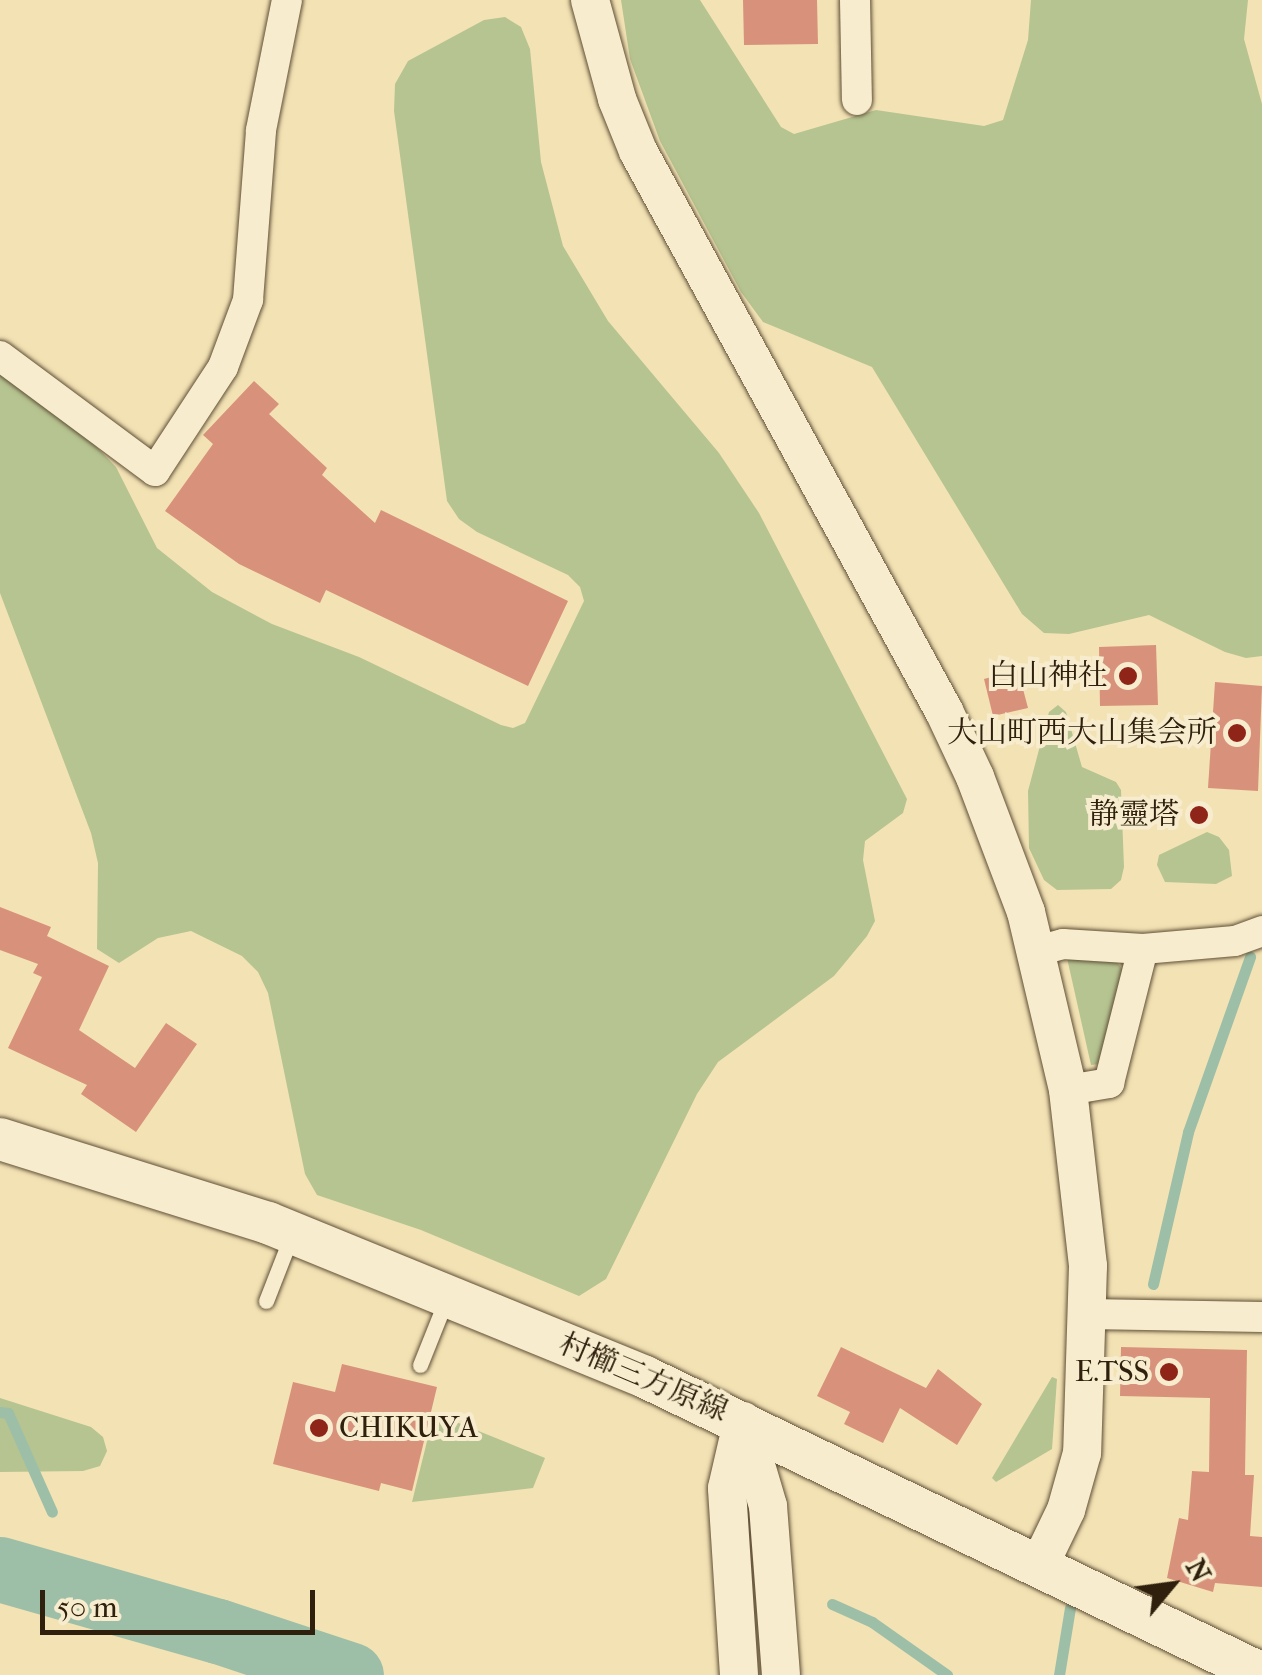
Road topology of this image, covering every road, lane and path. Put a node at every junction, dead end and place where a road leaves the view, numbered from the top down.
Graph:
1 (287, 0) edge
2 (590, 0) edge
3 (855, 0) edge
4 (857, 100) dead end
5 (0, 356) edge
6 (1262, 931) edge
7 (1142, 949) junction
8 (1036, 951) junction
9 (1068, 1090) junction
10 (0, 1139) edge
11 (293, 1233) junction
12 (448, 1296) junction
13 (266, 1302) dead end
14 (1088, 1314) junction
15 (1262, 1317) edge
16 (420, 1364) dead end
17 (742, 1421) junction
18 (1040, 1564) junction
19 (1262, 1674) edge
20 (738, 1675) edge
21 (781, 1675) edge

1 - 5 street
2 - 8 street
3 - 4 street
6 - 7 street
7 - 8 street
7 - 9 street
8 - 9 street
9 - 14 street
10 - 11 main road, 村櫛三方原線
11 - 12 main road, 村櫛三方原線
11 - 13 lane
12 - 16 lane
12 - 17 main road, 村櫛三方原線
14 - 15 street
14 - 18 street
17 - 18 main road, 村櫛三方原線
17 - 20 street
17 - 21 street
18 - 19 main road, 村櫛三方原線

